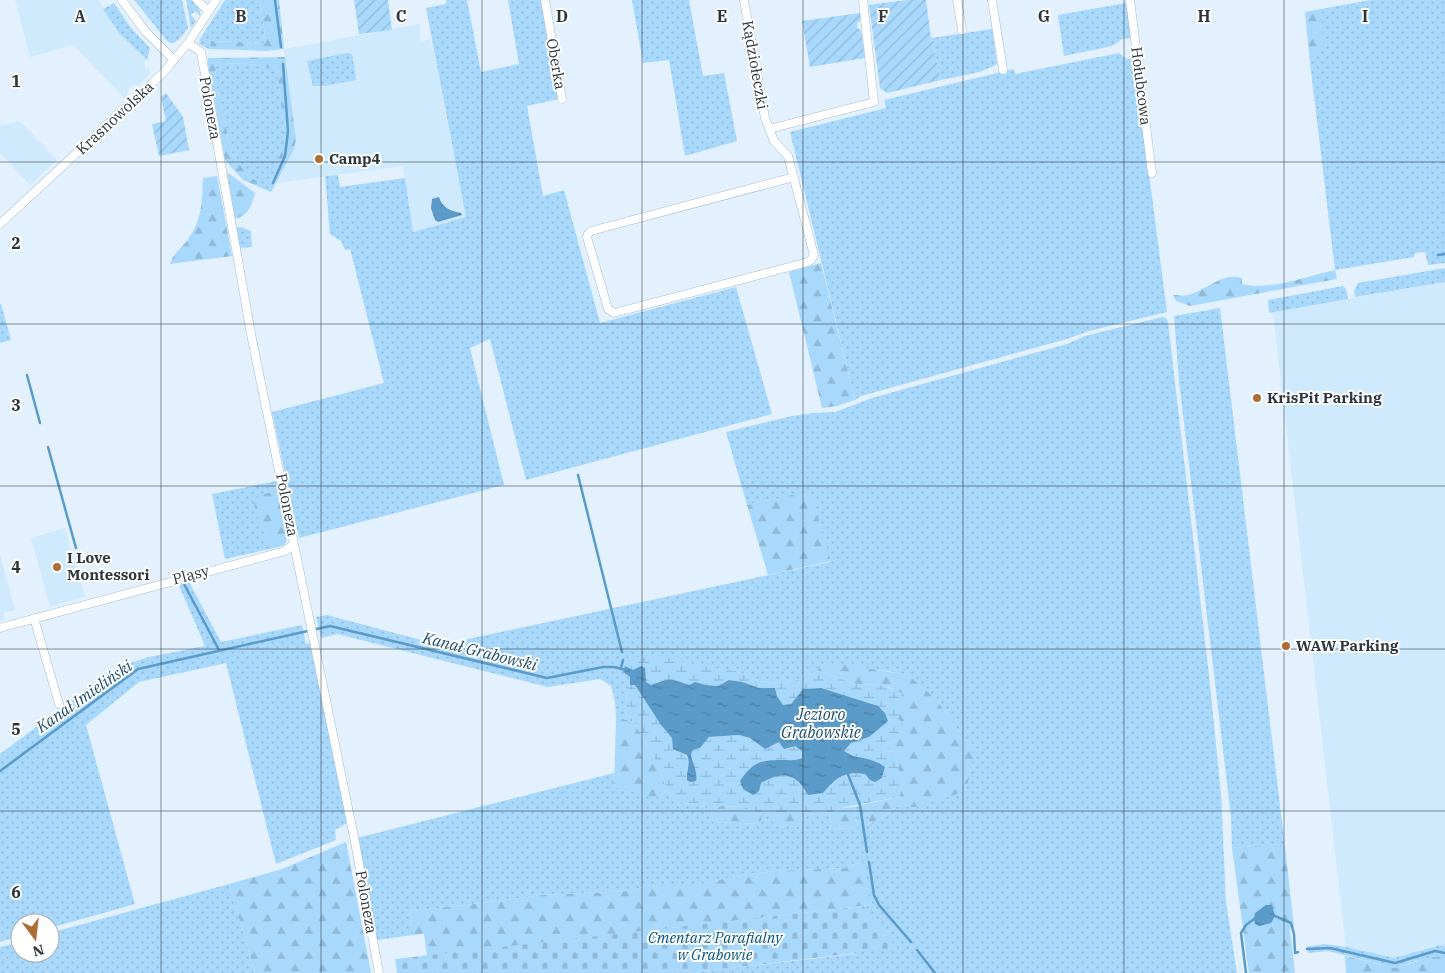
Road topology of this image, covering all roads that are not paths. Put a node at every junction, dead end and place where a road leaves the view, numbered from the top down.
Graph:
1 (122, 0) edge
2 (197, 0) edge
3 (216, 0) edge
4 (545, 0) edge
5 (744, 0) edge
6 (863, 0) edge
7 (957, 0) edge
8 (992, 0) edge
9 (1130, 0) edge
10 (208, 11) junction
11 (962, 30) dead end
12 (188, 43) junction
13 (174, 60) junction
14 (1003, 70) dead end
15 (562, 99) dead end
16 (769, 129) junction
17 (1152, 173) dead end
18 (794, 177) junction
19 (0, 224) edge
20 (294, 544) junction
21 (34, 618) junction
22 (0, 628) edge
23 (59, 704) dead end
24 (379, 973) edge

1 - 13 street
2 - 10 street
3 - 10 street, Krasnowolska
4 - 15 street, Oberka
5 - 16 street, Kądziołeczki
6 - 16 street
7 - 11 street
8 - 14 street
9 - 17 street, Hołubcowa
10 - 12 street, Krasnowolska
12 - 13 street, Krasnowolska
12 - 20 street, Poloneza
13 - 19 street, Krasnowolska
16 - 18 street, Kądziołeczki
18 - 18 street, Kądziołeczki
20 - 21 street, Pląsy
20 - 24 street, Poloneza
21 - 22 street, Pląsy
21 - 23 street

